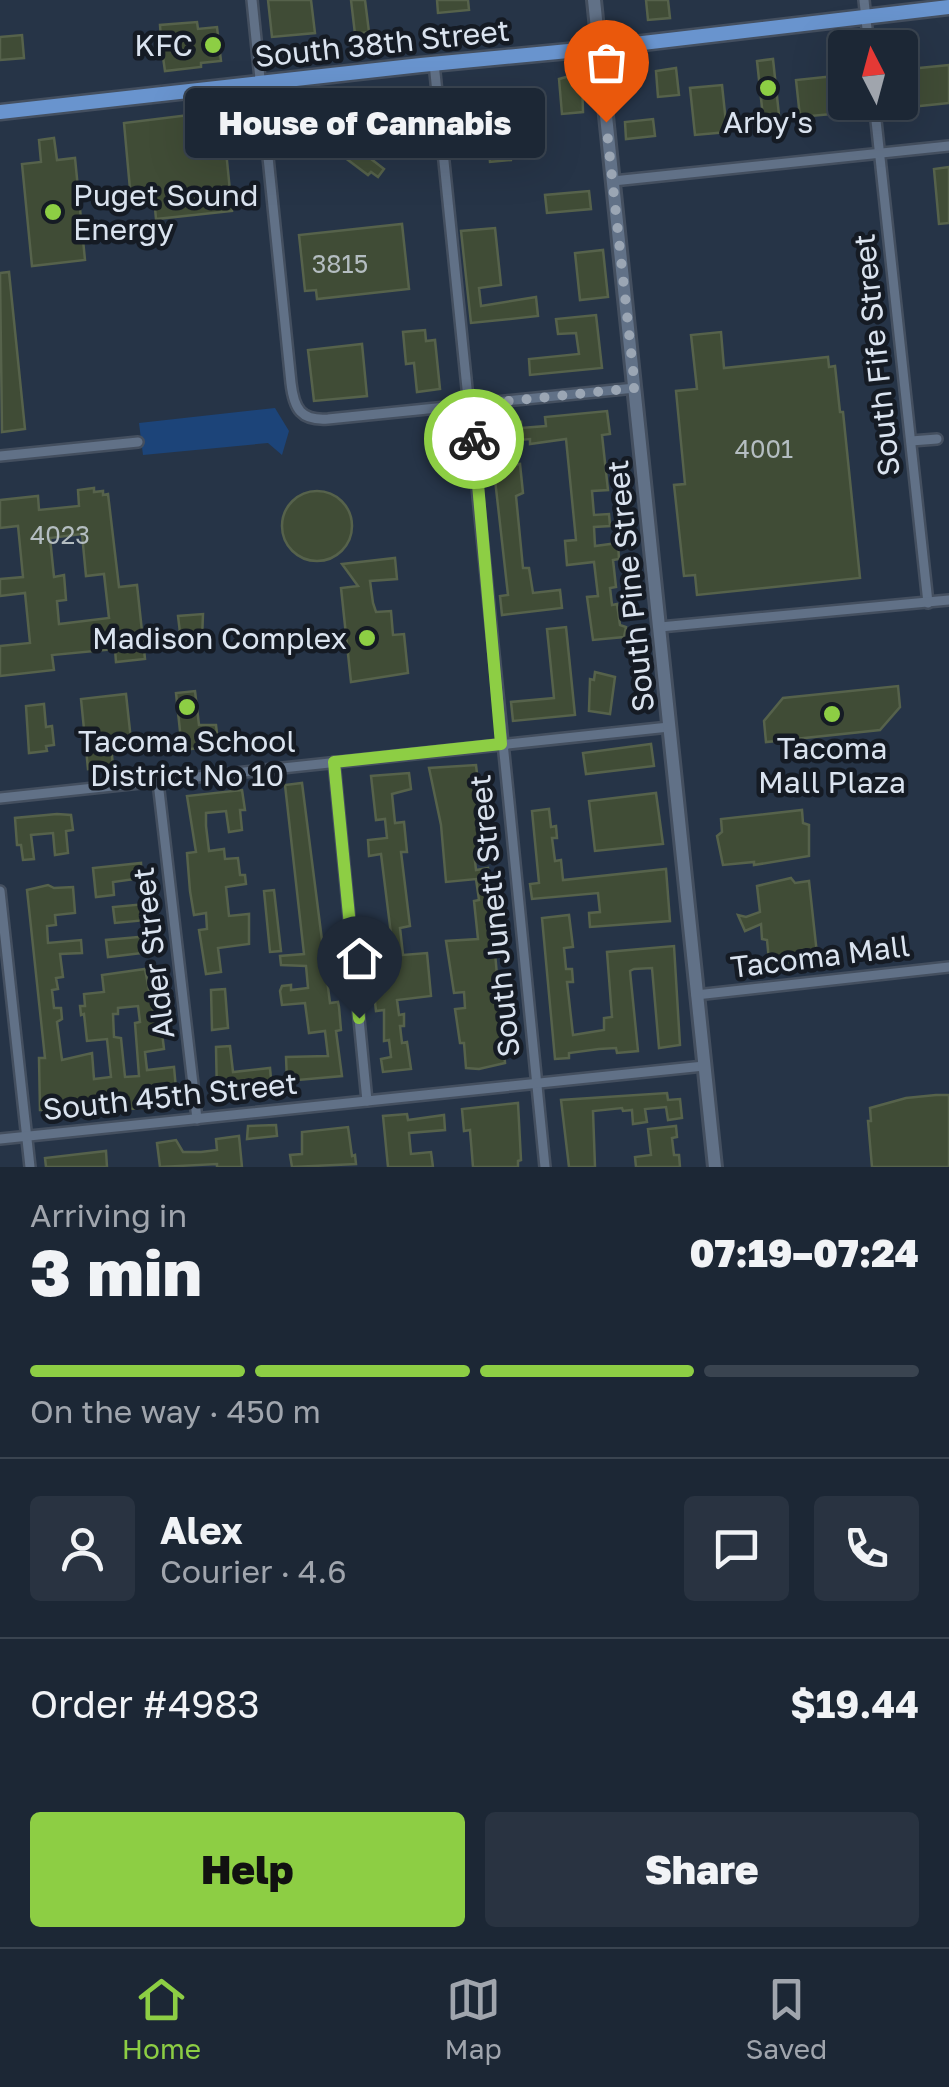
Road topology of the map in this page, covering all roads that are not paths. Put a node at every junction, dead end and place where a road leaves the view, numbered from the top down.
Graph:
1 (252, 0) edge
2 (594, 0) edge
3 (864, 0) edge
4 (949, 6) edge
5 (866, 17) junction
6 (867, 30) edge
7 (600, 48) junction
8 (434, 64) junction
9 (260, 84) junction
10 (0, 112) edge
11 (876, 120) edge
12 (949, 146) edge
13 (879, 154) junction
14 (613, 181) junction
15 (635, 388) junction
16 (471, 405) junction
17 (937, 439) dead end
18 (911, 441) junction
19 (138, 442) dead end
20 (0, 456) edge
21 (949, 600) edge
22 (928, 602) junction
23 (660, 628) junction
24 (669, 727) junction
25 (501, 744) junction
26 (334, 762) junction
27 (158, 782) junction
28 (0, 798) edge
29 (0, 891) edge
30 (949, 967) edge
31 (696, 995) junction
32 (704, 1066) junction
33 (537, 1083) junction
34 (367, 1101) junction
35 (198, 1119) junction
36 (27, 1136) junction
37 (0, 1139) edge
38 (30, 1167) edge
39 (546, 1167) edge
40 (715, 1167) edge

1 - 9 street
2 - 7 main road, South Pine Street
3 - 5 street
4 - 5 main road, South 38th Street
5 - 6 street
5 - 7 main road, South 38th Street
7 - 8 main road, South 38th Street
7 - 14 main road, South Pine Street
8 - 9 main road, South 38th Street
8 - 16 street, South Junett Street
9 - 10 main road, South 38th Street
9 - 16 street
11 - 13 street, South Fife Street
12 - 13 street
13 - 14 street
13 - 18 street, South Fife Street
14 - 15 main road, South Pine Street
15 - 16 street
15 - 23 main road, South Pine Street
16 - 25 street, South Junett Street
17 - 18 street
18 - 22 street, South Fife Street
19 - 20 street
21 - 22 street
22 - 23 street
23 - 24 main road, South Pine Street
24 - 25 street
24 - 31 main road, South Pine Street
25 - 26 street
25 - 33 street, South Junett Street
26 - 27 street
26 - 34 street
27 - 28 street
27 - 35 street, Alder Street
29 - 36 street
30 - 31 street, Tacoma Mall
31 - 32 main road, South Pine Street
32 - 33 street, South 45th Street
32 - 40 main road, South Pine Street
33 - 34 street, South 45th Street
33 - 39 street, South Junett Street
34 - 35 street, South 45th Street
35 - 36 street, South 45th Street
36 - 37 street, South 45th Street
36 - 38 street

